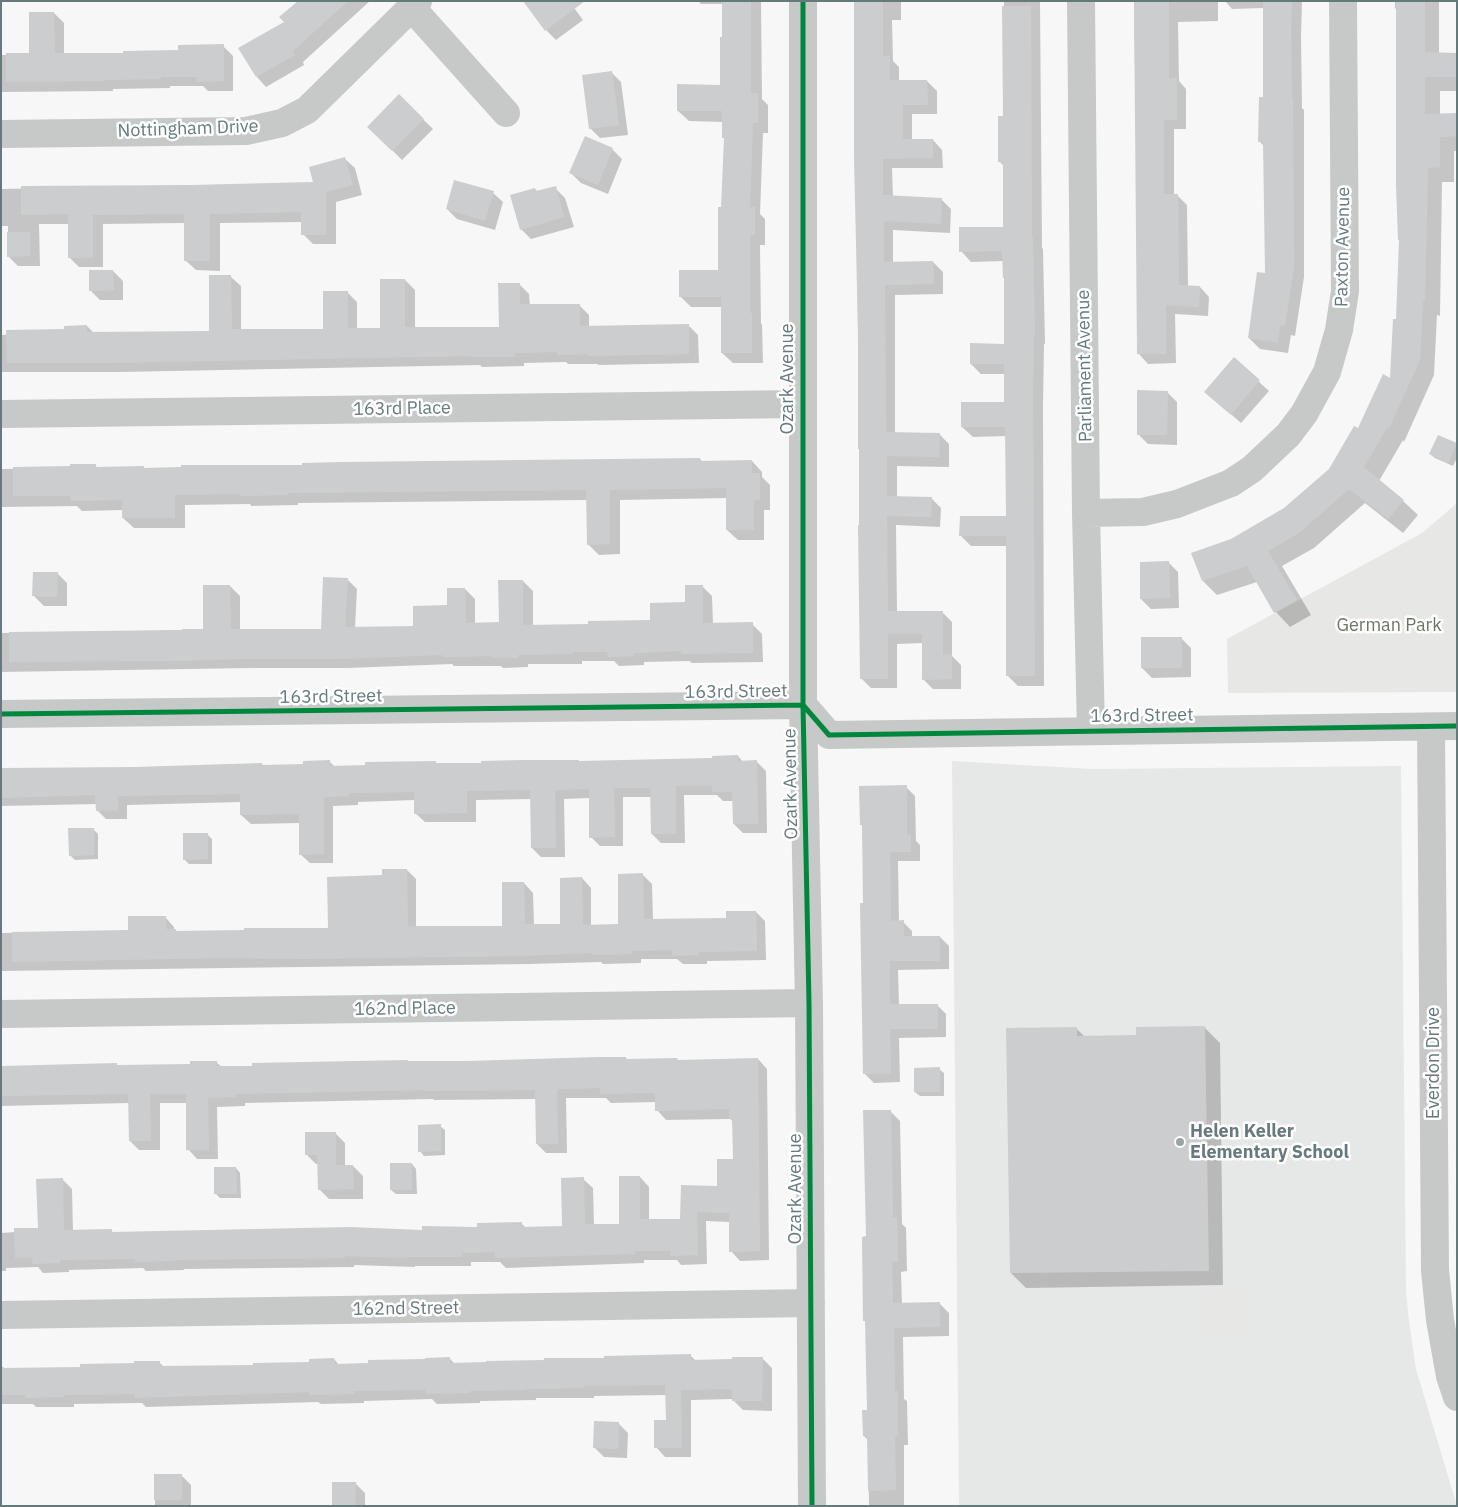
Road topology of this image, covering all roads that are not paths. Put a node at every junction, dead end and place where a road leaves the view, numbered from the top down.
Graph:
1 (803, 1) edge
2 (1081, 1) edge
3 (1343, 1) edge
4 (415, 4) edge
5 (506, 113) dead end
6 (1, 134) edge
7 (802, 404) junction
8 (1, 414) edge
9 (1086, 513) junction
10 (803, 705) junction
11 (1, 714) edge
12 (1444, 726) edge
13 (1091, 730) junction
14 (809, 1003) junction
15 (1, 1014) edge
16 (811, 1303) junction
17 (1, 1315) edge
18 (1457, 1397) edge
19 (812, 1506) edge

1 - 7 street, Ozark Avenue
2 - 9 street, Parliament Avenue
3 - 9 street, Paxton Avenue
4 - 5 street
4 - 6 street, Nottingham Drive
7 - 8 street, 163rd Place
7 - 10 street, Ozark Avenue
9 - 13 street, Parliament Avenue
10 - 11 street, 163rd Street
10 - 13 street, 163rd Street
10 - 14 street, Ozark Avenue
12 - 13 street, 163rd Street
12 - 18 street, Everdon Drive
14 - 15 street, 162nd Place
14 - 16 street, Ozark Avenue
16 - 17 street, 162nd Street
16 - 19 street, Ozark Avenue

